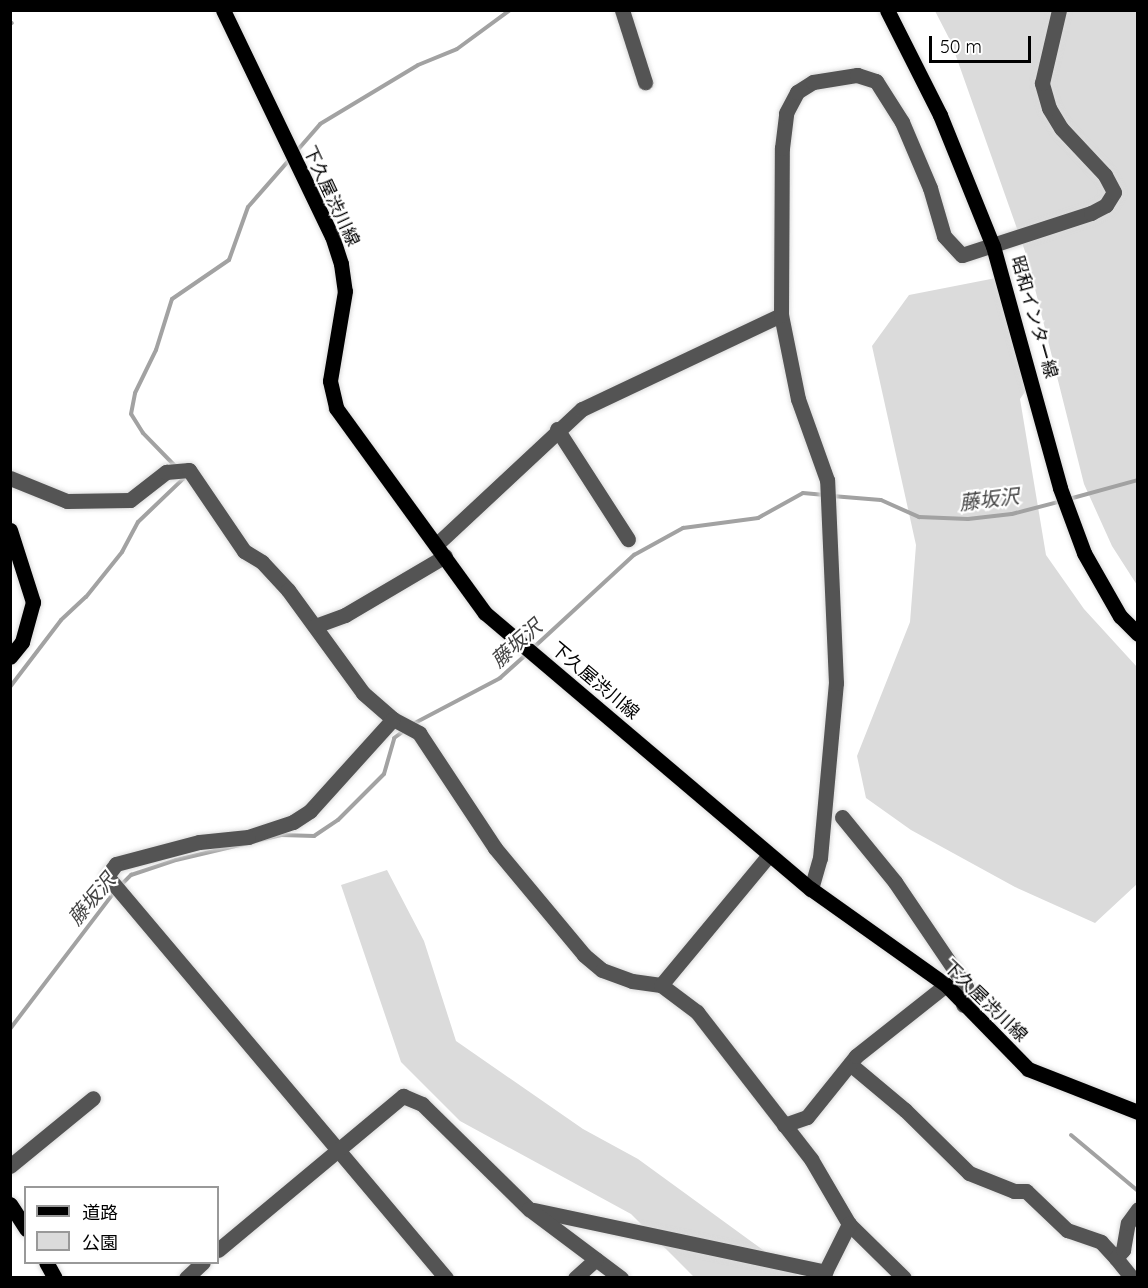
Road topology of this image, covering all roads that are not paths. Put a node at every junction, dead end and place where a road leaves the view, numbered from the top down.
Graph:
1 (622, 10) edge
2 (887, 10) edge
3 (1059, 10) edge
4 (223, 11) edge
5 (645, 82) dead end
6 (993, 246) junction
7 (782, 315) junction
8 (557, 429) junction
9 (10, 478) edge
10 (10, 530) edge
11 (628, 539) dead end
12 (441, 550) junction
13 (315, 626) junction
14 (1137, 634) edge
15 (10, 657) edge
16 (393, 719) junction
17 (842, 817) dead end
18 (769, 855) junction
19 (811, 889) junction
20 (661, 985) junction
21 (946, 985) junction
22 (963, 1005) junction
23 (850, 1064) junction
24 (93, 1098) dead end
25 (1137, 1112) edge
26 (784, 1125) junction
27 (336, 1149) junction
28 (10, 1166) edge
29 (10, 1204) edge
30 (529, 1209) junction
31 (1137, 1209) edge
32 (849, 1224) junction
33 (24, 1226) edge
34 (219, 1249) edge
35 (1116, 1258) junction
36 (596, 1259) junction
37 (47, 1264) edge
38 (202, 1264) edge
39 (55, 1278) edge
40 (186, 1278) edge
41 (446, 1278) edge
42 (575, 1278) edge
43 (621, 1278) edge
44 (904, 1278) edge
45 (1132, 1278) edge

1 - 5 street
2 - 6 main road, 昭和インター線
3 - 6 street
4 - 12 main road, 下久屋渋川線
6 - 7 street
6 - 14 main road, 昭和インター線
7 - 8 street
7 - 19 street
8 - 11 street
8 - 12 street
9 - 13 street
10 - 15 main road
12 - 13 street
12 - 18 main road, 下久屋渋川線
13 - 16 street
16 - 20 street
16 - 27 street
17 - 22 street
18 - 19 main road, 下久屋渋川線
18 - 20 street
19 - 21 main road, 下久屋渋川線
20 - 26 street
21 - 22 main road, 下久屋渋川線
21 - 23 street
22 - 25 main road, 下久屋渋川線
23 - 26 street
23 - 35 street
24 - 28 street
26 - 32 street
27 - 30 street
27 - 34 street
27 - 41 street
29 - 33 main road
30 - 32 street
30 - 36 street
31 - 35 street
32 - 44 street
35 - 45 street
36 - 42 street
36 - 43 street
37 - 39 main road
38 - 40 street

